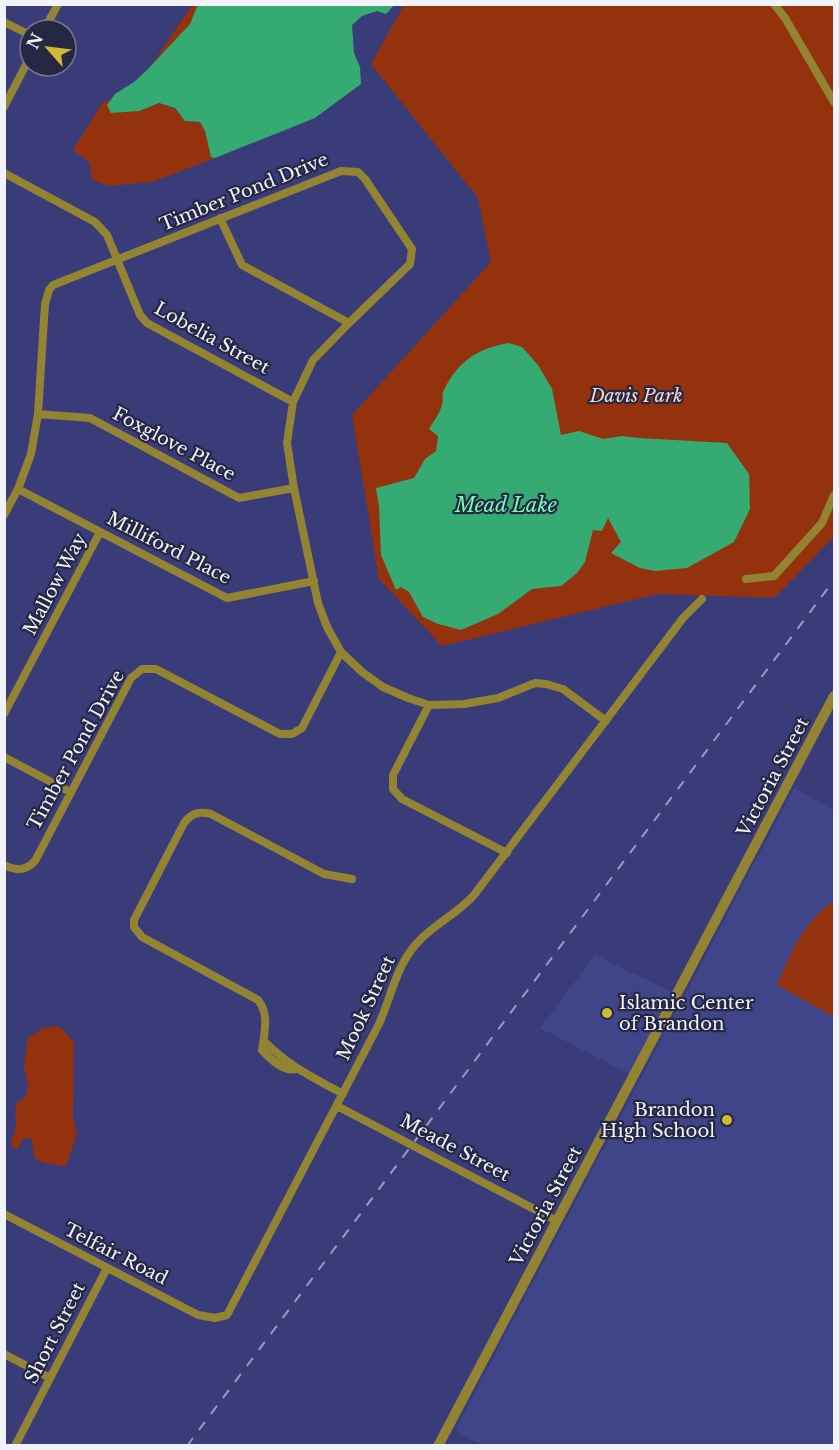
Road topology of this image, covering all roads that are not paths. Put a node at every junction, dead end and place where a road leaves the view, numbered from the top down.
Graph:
1 (58, 4) edge
2 (774, 4) edge
3 (50, 18) edge
4 (4, 22) edge
5 (18, 29) edge
6 (19, 78) edge
7 (834, 102) edge
8 (4, 107) edge
9 (4, 173) edge
10 (220, 218) junction
11 (117, 261) junction
12 (349, 323) junction
13 (293, 402) junction
14 (38, 414) junction
15 (294, 488) junction
16 (18, 489) junction
17 (834, 495) edge
18 (4, 515) edge
19 (100, 532) junction
20 (746, 579) dead end
21 (314, 581) junction
22 (702, 599) dead end
23 (341, 652) junction
24 (834, 696) edge
25 (429, 705) junction
26 (4, 714) edge
27 (606, 721) junction
28 (4, 757) edge
29 (70, 792) junction
30 (507, 853) junction
31 (4, 865) edge
32 (352, 879) dead end
33 (343, 1094) junction
34 (337, 1106) junction
35 (4, 1214) edge
36 (557, 1221) junction
37 (107, 1268) junction
38 (215, 1318) joint
39 (4, 1354) edge
40 (50, 1378) junction
41 (15, 1446) edge
42 (438, 1446) edge

1 - 3 street
2 - 7 street
4 - 5 street
6 - 8 street
9 - 11 street, Lobelia Street
10 - 11 street, Timber Pond Drive
10 - 12 street
10 - 12 street, Timber Pond Drive
11 - 13 street, Lobelia Street
11 - 14 street, Timber Pond Drive
12 - 13 street, Timber Pond Drive
13 - 15 street, Timber Pond Drive
14 - 15 street, Foxglove Place
14 - 16 street, Timber Pond Drive
15 - 21 street, Timber Pond Drive
16 - 18 street, Timber Pond Drive
16 - 19 street, Milliford Place
17 - 20 street
19 - 21 street, Milliford Place
19 - 26 street, Mallow Way
21 - 23 street, Timber Pond Drive
22 - 27 street, Mook Street
23 - 25 street, Timber Pond Drive
23 - 29 street, Timber Pond Drive
24 - 36 street, Victoria Street
25 - 27 street
25 - 30 street
27 - 30 street, Mook Street
28 - 29 street
29 - 31 street, Timber Pond Drive
30 - 33 street, Mook Street
32 - 33 street
33 - 34 street, Mook Street
34 - 36 street, Meade Street
34 - 38 street, Mook Street
35 - 37 street, Telfair Road
36 - 42 street, Victoria Street
37 - 38 street, Telfair Road
37 - 40 street, Short Street
39 - 40 street
40 - 41 street, Short Street

